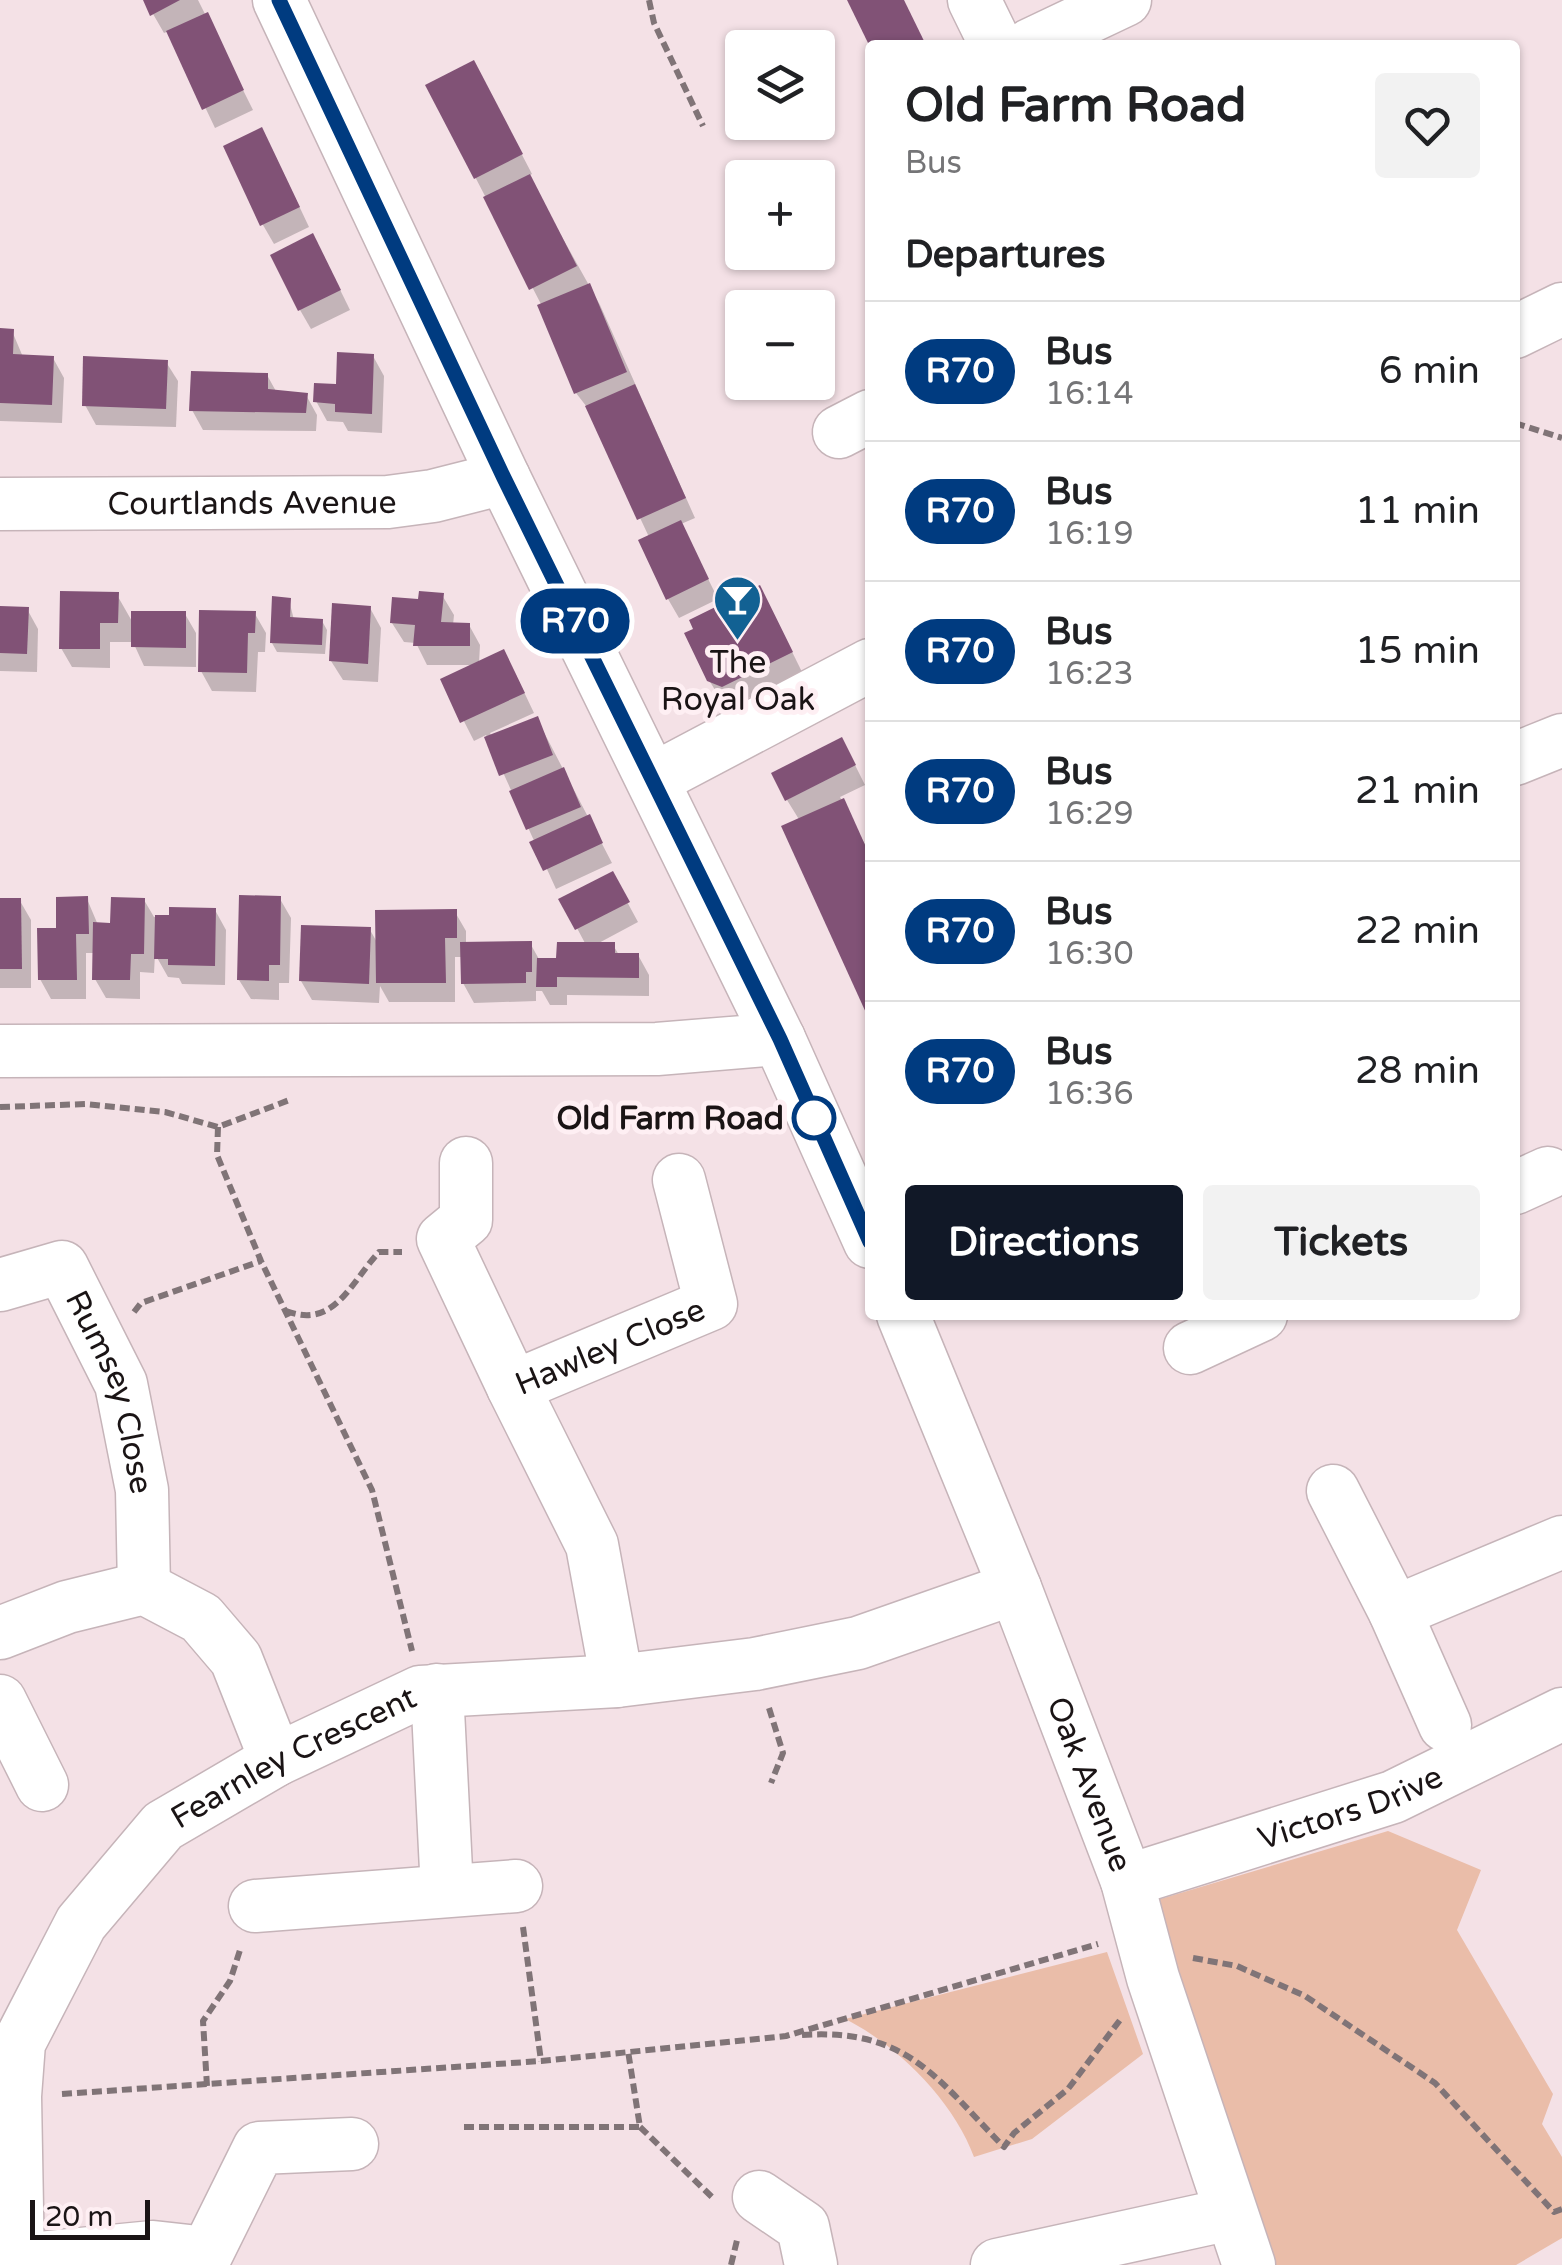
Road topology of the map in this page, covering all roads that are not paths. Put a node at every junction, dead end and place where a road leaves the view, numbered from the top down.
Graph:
1 (279, 0) edge
2 (974, 0) edge
3 (1125, 0) edge
4 (994, 40) edge
5 (1041, 40) edge
6 (1562, 308) edge
7 (1520, 329) edge
8 (504, 478) junction
9 (0, 504) edge
10 (865, 668) edge
11 (1562, 740) edge
12 (1520, 758) edge
13 (654, 779) junction
14 (780, 1039) junction
15 (0, 1051) edge
16 (854, 1161) edge
17 (466, 1163) dead end
18 (679, 1180) dead end
19 (865, 1217) edge
20 (0, 1285) edge
21 (908, 1320) edge
22 (1242, 1320) edge
23 (1190, 1348) dead end
24 (513, 1387) junction
25 (1334, 1491) dead end
26 (1560, 1548) edge
27 (144, 1588) junction
28 (1016, 1588) junction
29 (1396, 1612) junction
30 (0, 1632) edge
31 (618, 1681) junction
32 (428, 1691) junction
33 (0, 1701) edge
34 (1562, 1714) edge
35 (1445, 1724) dead end
36 (276, 1760) junction
37 (42, 1786) dead end
38 (1128, 1882) junction
39 (516, 1886) road end
40 (447, 1890) junction
41 (255, 1906) road end
42 (19, 1999) edge
43 (352, 2144) dead end
44 (742, 2212) road end
45 (1230, 2214) junction
46 (212, 2259) edge
47 (19, 2263) edge
48 (811, 2265) edge
49 (997, 2265) edge
50 (1249, 2265) edge

1 - 8 street
2 - 4 street
3 - 5 street
6 - 7 street
8 - 9 street, Courtlands Avenue
8 - 13 street
10 - 13 street
11 - 12 street
13 - 14 street
14 - 15 street
14 - 16 street
16 - 19 street
17 - 24 street
18 - 24 street, Hawley Close
20 - 27 street, Rumsey Close
21 - 28 street, Oak Avenue
22 - 23 street
24 - 31 street, Hawley Close
25 - 29 street
26 - 29 street
27 - 30 street
27 - 36 street
28 - 31 street, Fearnley Crescent
28 - 38 street, Oak Avenue
29 - 35 street
31 - 32 street, Fearnley Crescent
32 - 36 street, Fearnley Crescent
32 - 40 street
33 - 37 street
34 - 38 street, Victors Drive
36 - 42 street, Fearnley Crescent
38 - 45 street, Oak Avenue
39 - 40 street
40 - 41 street
42 - 47 street, Fearnley Crescent
43 - 46 street
44 - 48 street
45 - 49 street
45 - 50 street, Oak Avenue
46 - 47 street

